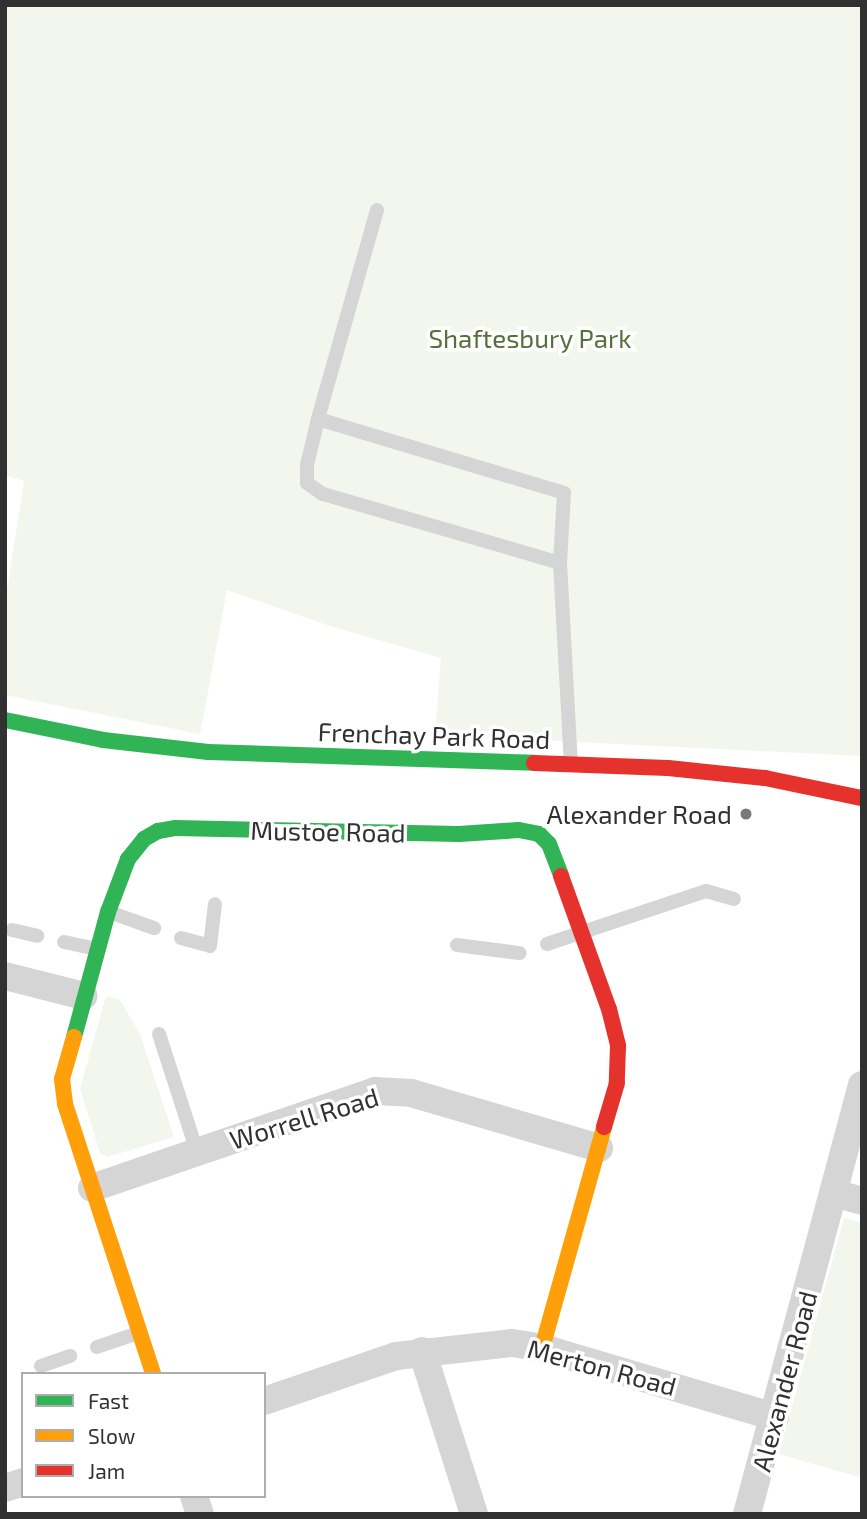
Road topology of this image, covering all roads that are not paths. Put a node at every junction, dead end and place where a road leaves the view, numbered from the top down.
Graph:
1 (377, 211) dead end
2 (317, 419) junction
3 (560, 563) junction
4 (5, 720) edge
5 (571, 764) junction
6 (862, 798) edge
7 (734, 899) dead end
8 (215, 904) dead end
9 (108, 912) junction
10 (154, 928) dead end
11 (12, 930) dead end
12 (582, 932) junction
13 (37, 936) dead end
14 (181, 938) dead end
15 (64, 942) dead end
16 (547, 944) dead end
17 (457, 945) dead end
18 (97, 950) junction
19 (519, 953) dead end
20 (5, 976) edge
21 (83, 996) junction
22 (159, 1034) dead end
23 (862, 1085) edge
24 (599, 1148) junction
25 (197, 1152) junction
26 (92, 1188) junction
27 (833, 1193) junction
28 (862, 1201) edge
29 (140, 1332) junction
30 (97, 1347) dead end
31 (542, 1348) junction
32 (422, 1351) junction
33 (70, 1356) dead end
34 (41, 1366) dead end
35 (152, 1372) edge
36 (266, 1400) edge
37 (775, 1417) junction
38 (474, 1514) edge
39 (747, 1514) edge

1 - 2 lane
2 - 3 lane
2 - 3 lane
3 - 5 lane
4 - 5 street, Frenchay Park Road
5 - 6 street, Frenchay Park Road
7 - 12 lane
8 - 14 lane
9 - 10 lane
9 - 12 street, Mustoe Road
9 - 18 street, Mustoe Road
11 - 13 lane
12 - 16 lane
12 - 24 street, Mustoe Road
15 - 18 lane
17 - 19 lane
18 - 21 street, Mustoe Road
20 - 21 street
21 - 26 street, Mustoe Road
22 - 25 lane
23 - 27 street, Alexander Road
24 - 25 street, Worrell Road
24 - 31 street, Mustoe Road
25 - 26 street, Worrell Road
26 - 29 street, Mustoe Road
27 - 28 street
27 - 37 street, Alexander Road
29 - 30 lane
29 - 35 street, Mustoe Road
31 - 32 street, Merton Road
31 - 37 street, Merton Road
32 - 36 street, Merton Road
32 - 38 street
33 - 34 lane
37 - 39 street, Alexander Road

